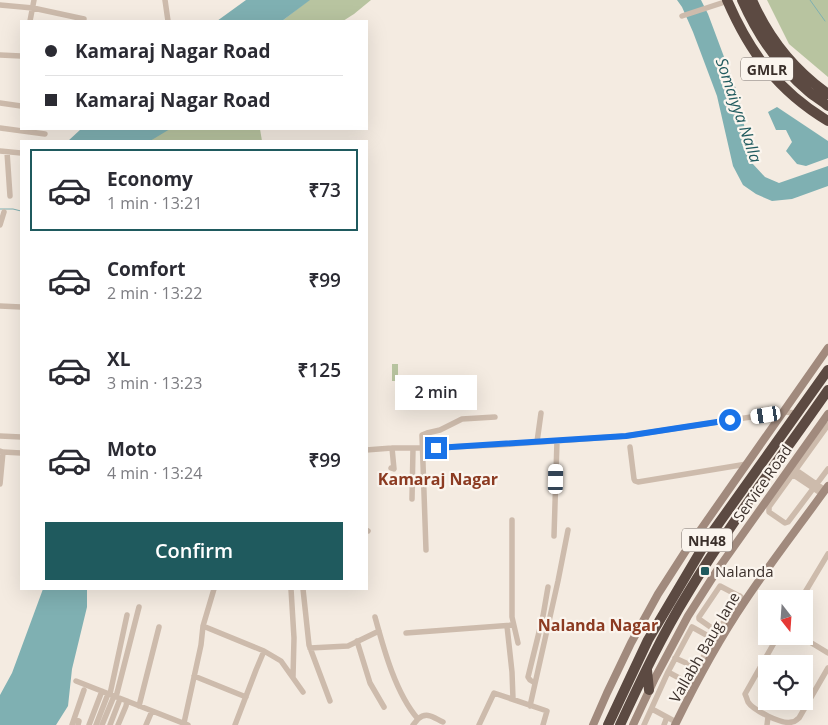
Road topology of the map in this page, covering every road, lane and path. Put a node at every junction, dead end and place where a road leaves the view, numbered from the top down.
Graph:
1 (34, 0) edge
2 (165, 0) edge
3 (742, 0) edge
4 (752, 0) edge
5 (727, 1) edge
6 (0, 5) edge
7 (32, 8) junction
8 (683, 16) dead end
9 (84, 19) dead end
10 (30, 20) edge
11 (168, 20) edge
12 (0, 55) edge
13 (20, 56) edge
14 (828, 94) edge
15 (0, 103) edge
16 (20, 106) edge
17 (828, 106) edge
18 (828, 121) edge
19 (0, 128) edge
20 (45, 134) dead end
21 (3, 152) edge
22 (20, 153) edge
23 (10, 196) dead end
24 (4, 212) dead end
25 (0, 225) edge
26 (0, 306) edge
27 (20, 307) edge
28 (828, 348) edge
29 (828, 366) edge
30 (828, 370) edge
31 (820, 381) junction
32 (828, 390) edge
33 (828, 400) edge
34 (784, 412) junction
35 (541, 413) dead end
36 (797, 413) junction
37 (828, 414) edge
38 (495, 417) dead end
39 (827, 429) edge
40 (0, 436) edge
41 (20, 436) edge
42 (557, 441) junction
43 (537, 442) junction
44 (630, 447) dead end
45 (392, 448) junction
46 (412, 448) junction
47 (422, 448) junction
48 (368, 450) edge
49 (2, 451) edge
50 (20, 453) edge
51 (747, 464) junction
52 (391, 468) dead end
53 (828, 468) edge
54 (794, 472) junction
55 (0, 484) edge
56 (815, 486) junction
57 (825, 490) edge
58 (412, 499) dead end
59 (512, 520) dead end
60 (790, 520) junction
61 (799, 526) junction
62 (568, 530) dead end
63 (554, 536) dead end
64 (426, 550) dead end
65 (827, 558) edge
66 (548, 587) dead end
67 (214, 590) edge
68 (291, 590) edge
69 (304, 590) edge
70 (807, 590) edge
71 (688, 593) junction
72 (743, 598) junction
73 (139, 607) dead end
74 (127, 615) dead end
75 (375, 618) dead end
76 (202, 626) junction
77 (510, 626) junction
78 (159, 627) dead end
79 (379, 631) junction
80 (406, 633) dead end
81 (718, 637) junction
82 (357, 642) junction
83 (518, 643) dead end
84 (813, 644) edge
85 (773, 645) edge
86 (310, 648) junction
87 (264, 651) junction
88 (828, 653) edge
89 (675, 658) junction
90 (828, 668) edge
91 (647, 669) junction
92 (668, 672) junction
93 (194, 676) junction
94 (293, 678) junction
95 (76, 681) dead end
96 (535, 683) junction
97 (694, 686) junction
98 (84, 690) dead end
99 (650, 690) junction
100 (102, 691) junction
101 (304, 692) dead end
102 (114, 696) junction
103 (246, 697) junction
104 (513, 699) junction
105 (330, 700) dead end
106 (127, 701) junction
107 (139, 706) junction
108 (530, 706) junction
109 (384, 707) dead end
110 (652, 709) junction
111 (152, 711) junction
112 (614, 712) junction
113 (667, 717) junction
114 (768, 717) junction
115 (418, 719) junction
116 (73, 722) edge
117 (443, 722) dead end
118 (186, 724) edge
119 (676, 724) edge
120 (78, 725) edge
121 (88, 725) edge
122 (96, 725) edge
123 (102, 725) edge
124 (110, 725) edge
125 (118, 725) edge
126 (146, 725) edge
127 (235, 725) edge
128 (414, 725) edge
129 (479, 725) edge
130 (543, 725) edge
131 (593, 725) edge
132 (604, 725) edge
133 (608, 725) edge
134 (621, 725) edge
135 (633, 725) edge
136 (644, 725) edge
137 (664, 725) edge
138 (767, 725) edge

1 - 7 street
2 - 11 street
3 - 17 highway
4 - 14 highway, GMLR
5 - 8 street
5 - 18 highway, GMLR
6 - 7 street
7 - 9 street
7 - 10 street
12 - 13 street
15 - 16 street
19 - 20 street
21 - 22 street
21 - 23 street
24 - 25 street
26 - 27 street
28 - 34 street
29 - 31 highway
30 - 31 highway, NH48
31 - 36 highway, NH48
32 - 71 highway, NH48
33 - 71 highway
34 - 36 street
34 - 42 street
34 - 51 street
35 - 43 street
36 - 112 highway, NH48
37 - 99 street, Service Road
38 - 47 street
39 - 54 street
40 - 41 street
42 - 43 street
42 - 63 street
43 - 47 street
44 - 51 street
45 - 46 street
45 - 48 street
45 - 52 street
46 - 47 street
46 - 58 street
47 - 64 street
49 - 50 street
49 - 55 street
51 - 131 street
53 - 56 street
54 - 56 street
54 - 60 street
56 - 57 street
56 - 60 street
57 - 61 street, Vallabh Baug lane
59 - 77 street
60 - 61 street
61 - 72 street, Vallabh Baug lane
62 - 96 street
65 - 70 street
66 - 96 street
67 - 76 street
68 - 94 street
69 - 86 street
71 - 91 highway, NH48
72 - 81 street, Vallabh Baug lane
72 - 81 street
73 - 102 street
74 - 102 street
75 - 79 street
76 - 87 street
76 - 93 street
77 - 80 street
77 - 83 street
77 - 104 street
78 - 107 street
79 - 82 street
79 - 115 street
81 - 89 street
81 - 89 street
81 - 97 street, Vallabh Baug lane
82 - 86 street
82 - 109 street
84 - 88 street
85 - 114 street
86 - 105 street
87 - 94 street
87 - 103 street
89 - 92 street
90 - 114 street
91 - 99 highway
91 - 134 highway, NH48
92 - 97 street
92 - 110 street
93 - 103 street
93 - 118 street
94 - 101 street
95 - 100 street
96 - 108 street
97 - 119 street, Vallabh Baug lane
98 - 116 street
99 - 135 street, Service Road
100 - 102 street
100 - 121 street
102 - 106 street
102 - 122 street
102 - 123 street
102 - 124 street
103 - 127 street
104 - 108 street
104 - 129 street
106 - 107 street
106 - 125 street
107 - 111 street
108 - 130 street
110 - 113 street
110 - 136 street
111 - 118 street
111 - 126 street
112 - 132 highway
112 - 133 highway, NH48
113 - 119 street
113 - 137 street
114 - 138 street
115 - 117 street
115 - 128 street
116 - 120 street

